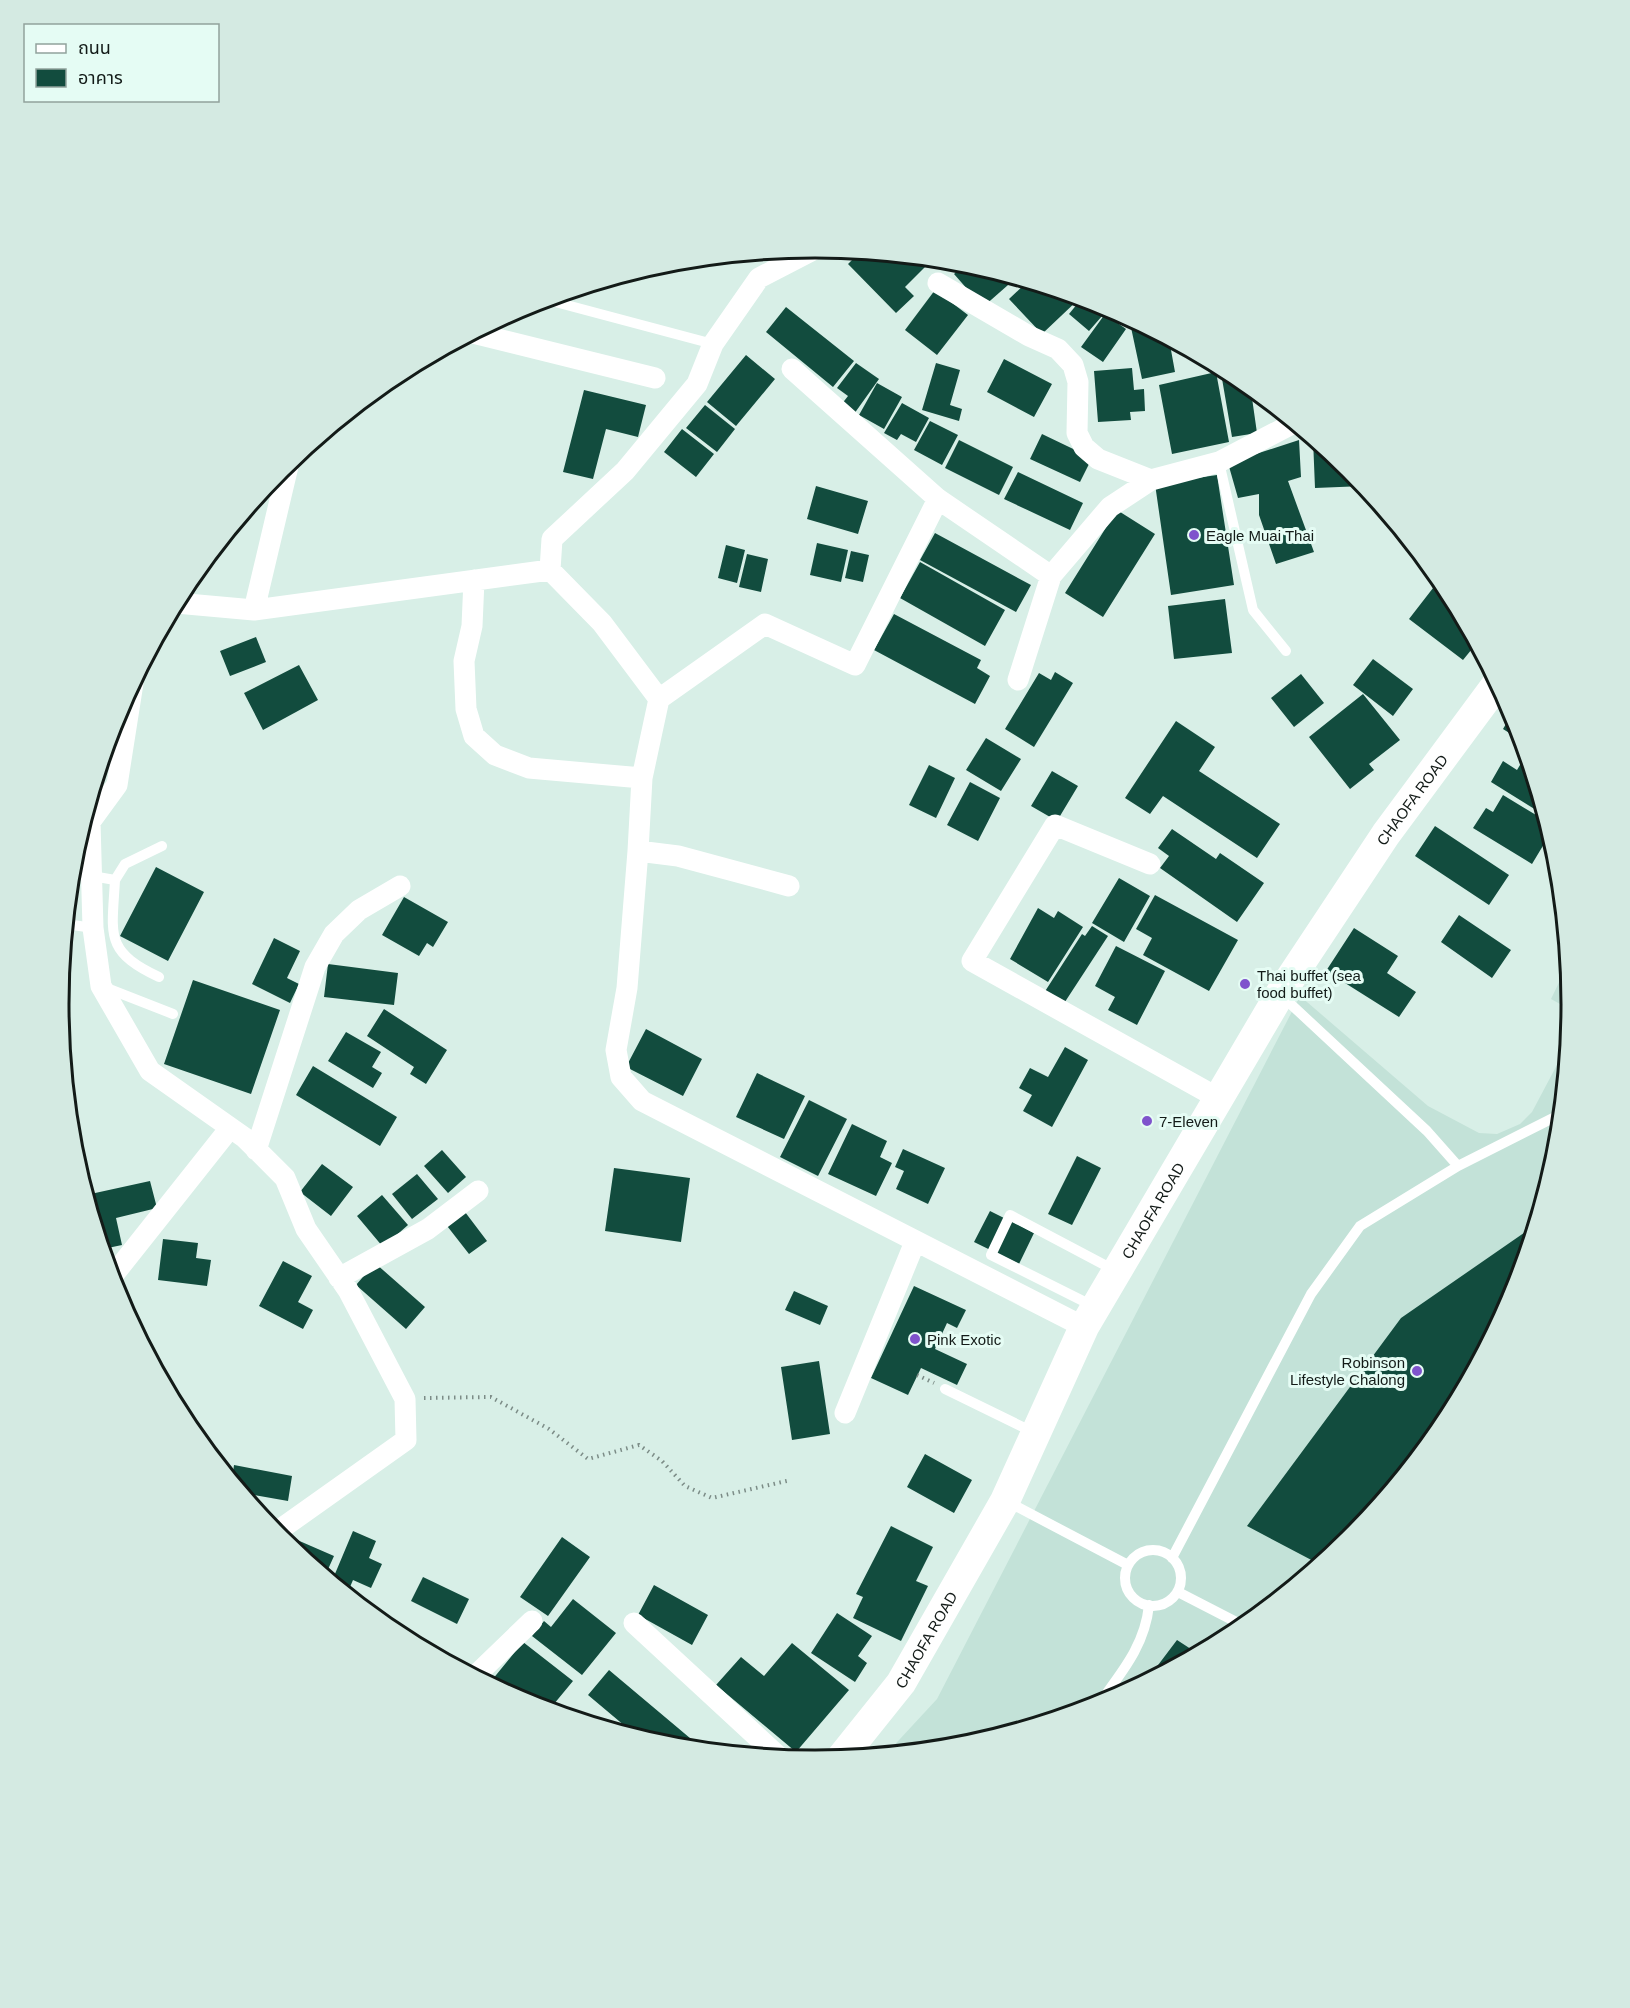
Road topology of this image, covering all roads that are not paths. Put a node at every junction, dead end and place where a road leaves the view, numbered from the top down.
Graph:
1 (796, 259) edge
2 (938, 282) dead end
3 (559, 304) edge
4 (484, 336) edge
5 (714, 344) junction
6 (792, 369) dead end
7 (655, 378) dead end
8 (1287, 427) edge
9 (1219, 462) junction
10 (285, 478) edge
11 (1151, 480) junction
12 (938, 500) junction
13 (550, 570) junction
14 (1051, 576) junction
15 (474, 580) junction
16 (186, 604) edge
17 (254, 610) junction
18 (1286, 651) dead end
19 (1018, 680) dead end
20 (1492, 691) edge
21 (659, 699) junction
22 (128, 714) edge
23 (642, 778) junction
24 (93, 813) edge
25 (88, 835) edge
26 (162, 846) dead end
27 (638, 851) junction
28 (1150, 864) dead end
29 (92, 876) junction
30 (114, 880) junction
31 (400, 886) dead end
32 (789, 886) dead end
33 (73, 925) edge
34 (93, 928) junction
35 (159, 977) dead end
36 (100, 986) junction
37 (1280, 994) junction
38 (173, 1014) dead end
39 (1218, 1098) junction
40 (1552, 1118) edge
41 (230, 1128) junction
42 (256, 1150) junction
43 (1458, 1166) junction
44 (478, 1191) dead end
45 (915, 1242) junction
46 (118, 1269) edge
47 (1117, 1271) junction
48 (339, 1278) junction
49 (1090, 1317) junction
50 (945, 1389) dead end
51 (845, 1413) dead end
52 (1036, 1434) junction
53 (1005, 1501) junction
54 (283, 1527) edge
55 (1172, 1557) junction
56 (1128, 1565) junction
57 (1178, 1592) junction
58 (1149, 1605) junction
59 (1234, 1621) edge
60 (531, 1622) dead end
61 (634, 1623) dead end
62 (481, 1671) edge
63 (1110, 1689) edge
64 (769, 1748) edge
65 (848, 1749) edge

1 - 5 street
2 - 11 street
3 - 5 lane
4 - 7 street
5 - 13 street
6 - 12 street
8 - 9 street
9 - 11 street
9 - 18 lane
10 - 17 street
11 - 14 street
12 - 14 street
12 - 21 street
13 - 15 street
13 - 21 street
14 - 19 street
15 - 17 street
15 - 23 street
16 - 17 street
20 - 37 main road, CHAOFA ROAD
21 - 23 street
22 - 24 street
23 - 27 street
25 - 29 street
26 - 30 lane
27 - 32 street
27 - 45 street
28 - 39 street
29 - 30 lane
29 - 34 street
30 - 35 lane
31 - 42 street
33 - 34 lane
34 - 36 street
36 - 38 lane
36 - 41 street
37 - 39 main road, CHAOFA ROAD
37 - 43 lane
39 - 47 main road, CHAOFA ROAD
40 - 43 lane
41 - 42 street
41 - 46 street
42 - 48 street
43 - 55 lane
44 - 48 street
45 - 49 street
45 - 51 street
47 - 49 main road, CHAOFA ROAD
47 - 49 lane
48 - 54 street
49 - 52 main road, CHAOFA ROAD
50 - 52 lane
52 - 53 main road, CHAOFA ROAD
53 - 56 lane
53 - 65 main road, CHAOFA ROAD
55 - 56 lane
55 - 57 lane
56 - 58 lane
57 - 58 lane
57 - 59 lane
58 - 63 lane
60 - 62 street
61 - 64 street

